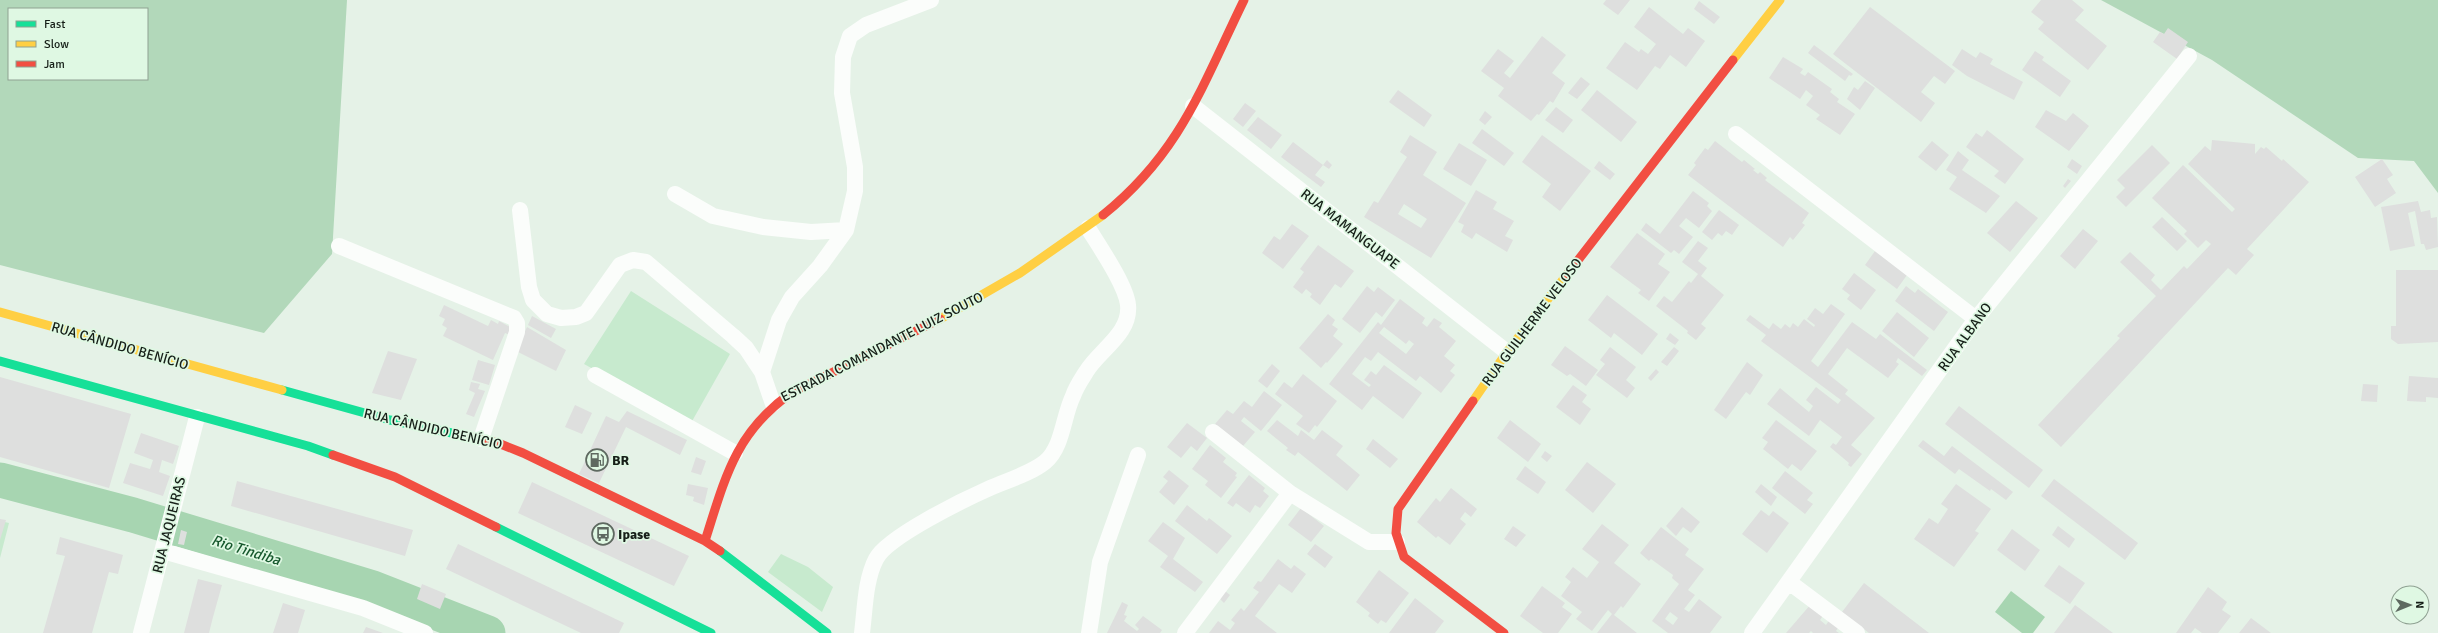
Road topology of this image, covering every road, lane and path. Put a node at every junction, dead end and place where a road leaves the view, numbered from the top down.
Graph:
1 (931, 0) edge
2 (1244, 0) edge
3 (1780, 0) edge
4 (2189, 56) dead end
5 (1193, 106) junction
6 (1736, 134) dead end
7 (675, 194) dead end
8 (520, 210) dead end
9 (1088, 228) junction
10 (846, 230) junction
11 (339, 246) dead end
12 (0, 312) edge
13 (1976, 319) junction
14 (1507, 352) junction
15 (0, 362) edge
16 (762, 372) junction
17 (595, 375) dead end
18 (773, 404) junction
19 (197, 417) junction
20 (1213, 432) dead end
21 (481, 438) junction
22 (735, 453) junction
23 (1138, 455) dead end
24 (1290, 493) junction
25 (705, 541) junction
26 (1396, 542) junction
27 (164, 544) junction
28 (1789, 582) junction
29 (1756, 632) edge
30 (140, 633) edge
31 (424, 633) edge
32 (711, 633) edge
33 (827, 633) edge
34 (862, 633) edge
35 (1089, 633) edge
36 (1185, 633) edge
37 (1504, 633) edge
38 (1857, 633) edge

1 - 10 street
2 - 5 main road, ESTRADA COMANDANTE LUIZ SOUTO
3 - 14 main road, RUA GUILHERME VELOSO
4 - 13 street, RUA ALBANO
5 - 9 main road, ESTRADA COMANDANTE LUIZ SOUTO
5 - 14 street, RUA MAMANGUAPE
6 - 13 street
7 - 10 street
8 - 16 street
9 - 18 main road, ESTRADA COMANDANTE LUIZ SOUTO
9 - 34 street
10 - 16 street
11 - 21 street
12 - 21 main road, RUA CÂNDIDO BENÍCIO
13 - 28 street, RUA ALBANO
14 - 26 main road, RUA GUILHERME VELOSO
15 - 19 main road
16 - 18 street
17 - 22 street
18 - 22 main road, ESTRADA COMANDANTE LUIZ SOUTO
19 - 27 street, RUA JAQUEIRAS
19 - 32 main road
20 - 24 street
21 - 25 main road, RUA CÂNDIDO BENÍCIO
22 - 25 main road, ESTRADA COMANDANTE LUIZ SOUTO
23 - 35 street
24 - 26 street
24 - 36 street
25 - 33 main road, RUA CÂNDIDO BENÍCIO
26 - 37 main road, RUA GUILHERME VELOSO
27 - 30 street, RUA JAQUEIRAS
27 - 31 street
28 - 29 street, RUA ALBANO
28 - 38 street

